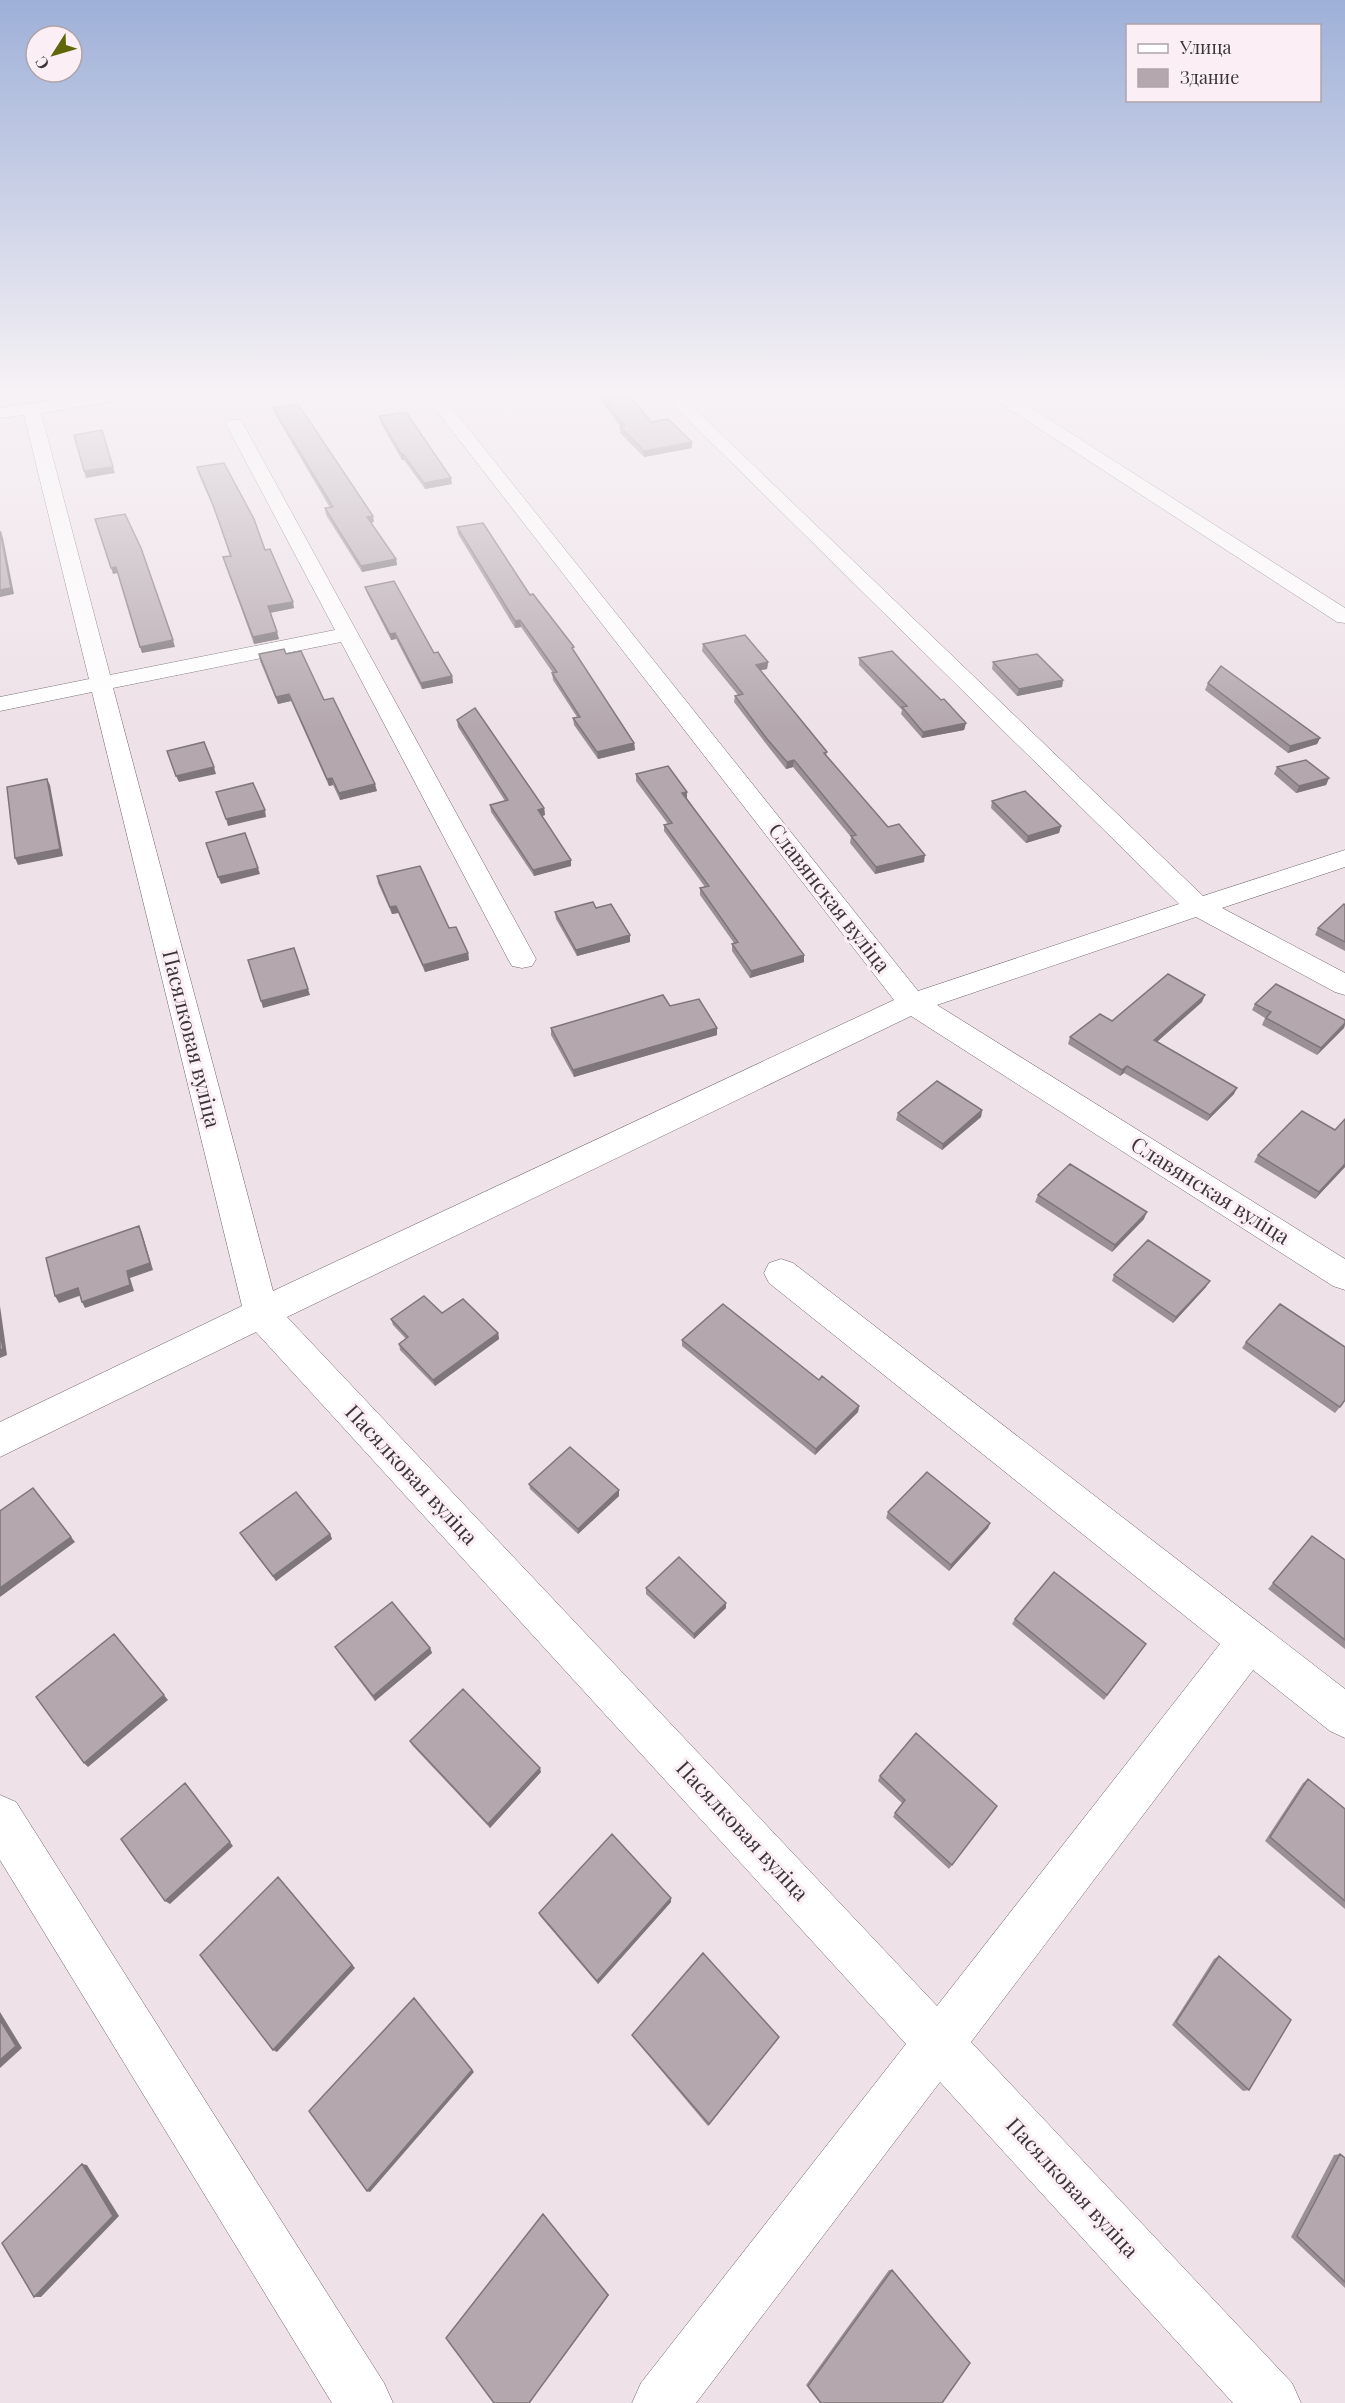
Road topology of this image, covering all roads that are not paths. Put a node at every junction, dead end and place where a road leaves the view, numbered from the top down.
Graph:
1 (45, 504) edge
2 (278, 504) edge
3 (518, 504) edge
4 (783, 504) edge
5 (1170, 504) edge
6 (1345, 617) edge
7 (348, 634) junction
8 (101, 684) junction
9 (0, 704) edge
10 (1345, 858) edge
11 (1198, 908) junction
12 (522, 959) dead end
13 (1345, 985) edge
14 (912, 1003) junction
15 (781, 1273) dead end
16 (1345, 1276) edge
17 (261, 1312) junction
18 (0, 1440) edge
19 (1249, 1641) junction
20 (1345, 1716) edge
21 (0, 1818) edge
22 (938, 2043) junction
23 (364, 2403) edge
24 (661, 2403) edge
25 (1272, 2403) edge

1 - 8 street, Пасялковая вуліца
2 - 7 street
3 - 14 street, Славянская вуліца
4 - 11 street
5 - 6 street
7 - 8 street
7 - 12 street
8 - 9 street
8 - 17 street, Пасялковая вуліца
10 - 11 street
11 - 13 street
11 - 14 street
14 - 16 street, Славянская вуліца
14 - 17 street
15 - 19 street
17 - 18 street
17 - 22 street, Пасялковая вуліца
19 - 20 street
19 - 22 street
21 - 23 street
22 - 24 street
22 - 25 street, Пасялковая вуліца

